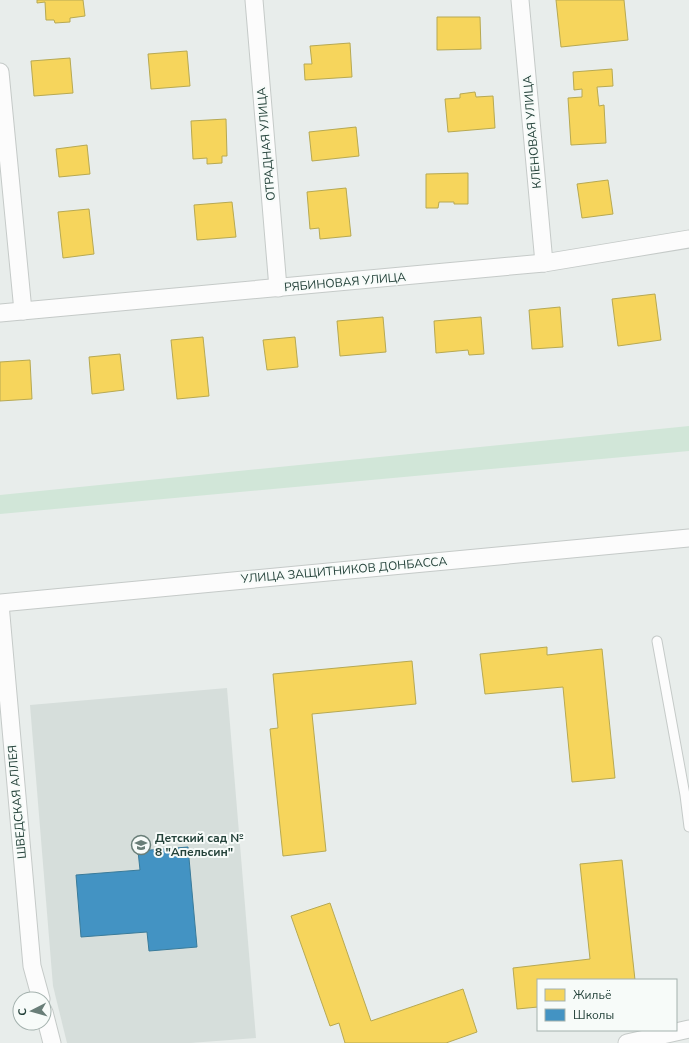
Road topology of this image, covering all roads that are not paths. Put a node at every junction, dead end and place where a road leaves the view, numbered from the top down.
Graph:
1 (254, 0) edge
2 (520, 0) edge
3 (0, 72) edge
4 (689, 239) edge
5 (544, 263) junction
6 (278, 288) junction
7 (23, 311) junction
8 (0, 313) edge
9 (689, 538) edge
10 (0, 603) edge
11 (657, 641) dead end
12 (689, 827) edge
13 (39, 991) edge
14 (689, 1029) edge
15 (49, 1031) edge
16 (52, 1043) edge
17 (627, 1043) edge

1 - 6 street, ОТРАДНАЯ УЛИЦА
2 - 5 street, КЛЕНОВАЯ УЛИЦА
3 - 7 street
4 - 5 street, РЯБИНОВАЯ УЛИЦА
5 - 6 street, РЯБИНОВАЯ УЛИЦА
6 - 7 street, РЯБИНОВАЯ УЛИЦА
7 - 8 street, РЯБИНОВАЯ УЛИЦА
9 - 10 street, УЛИЦА ЗАЩИТНИКОВ ДОНБАССА
10 - 13 street, ШВЕДСКАЯ АЛЛЕЯ
11 - 12 lane
14 - 17 street
15 - 16 street

